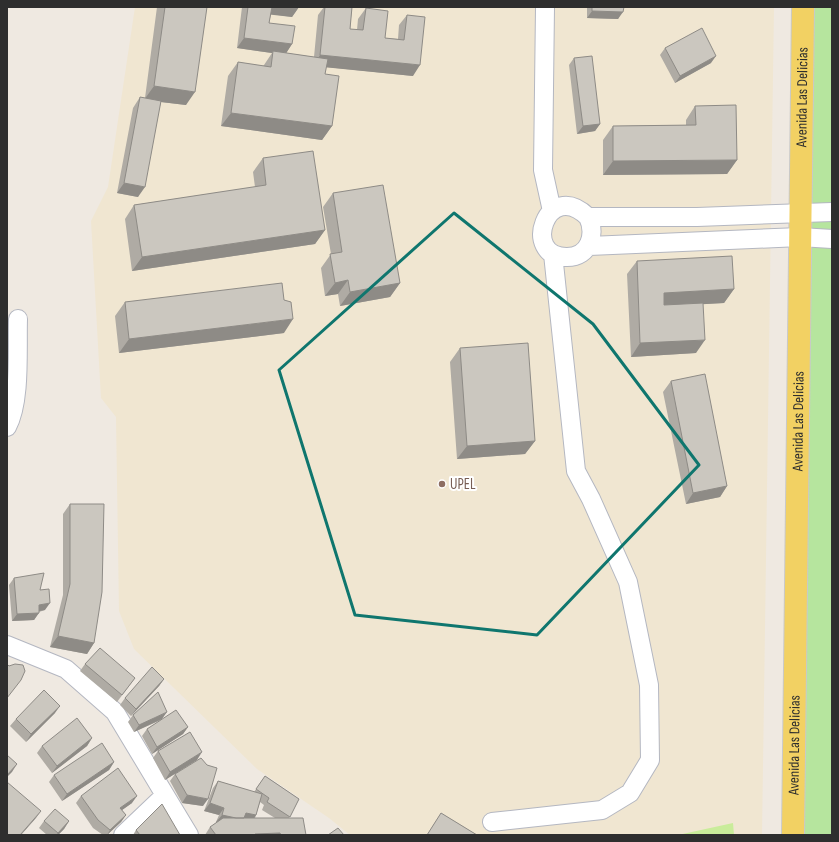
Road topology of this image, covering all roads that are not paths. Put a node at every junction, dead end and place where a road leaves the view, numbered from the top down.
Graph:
1 (545, 7) edge
2 (803, 7) edge
3 (552, 211) junction
4 (800, 212) junction
5 (832, 212) edge
6 (588, 217) junction
7 (800, 237) junction
8 (832, 239) edge
9 (589, 246) junction
10 (553, 254) junction
11 (18, 319) dead end
12 (7, 427) edge
13 (7, 645) edge
14 (164, 796) junction
15 (492, 822) dead end
16 (123, 835) edge
17 (189, 835) edge
18 (793, 835) edge

1 - 3 street
2 - 4 main road, Avenida Las Delicias
3 - 6 street
3 - 10 street
4 - 5 street
4 - 6 street
4 - 7 main road, Avenida Las Delicias
6 - 9 street
7 - 8 street
7 - 9 street
7 - 18 main road, Avenida Las Delicias
9 - 10 street
10 - 15 street
11 - 12 street
13 - 14 street
14 - 16 street
14 - 17 street

